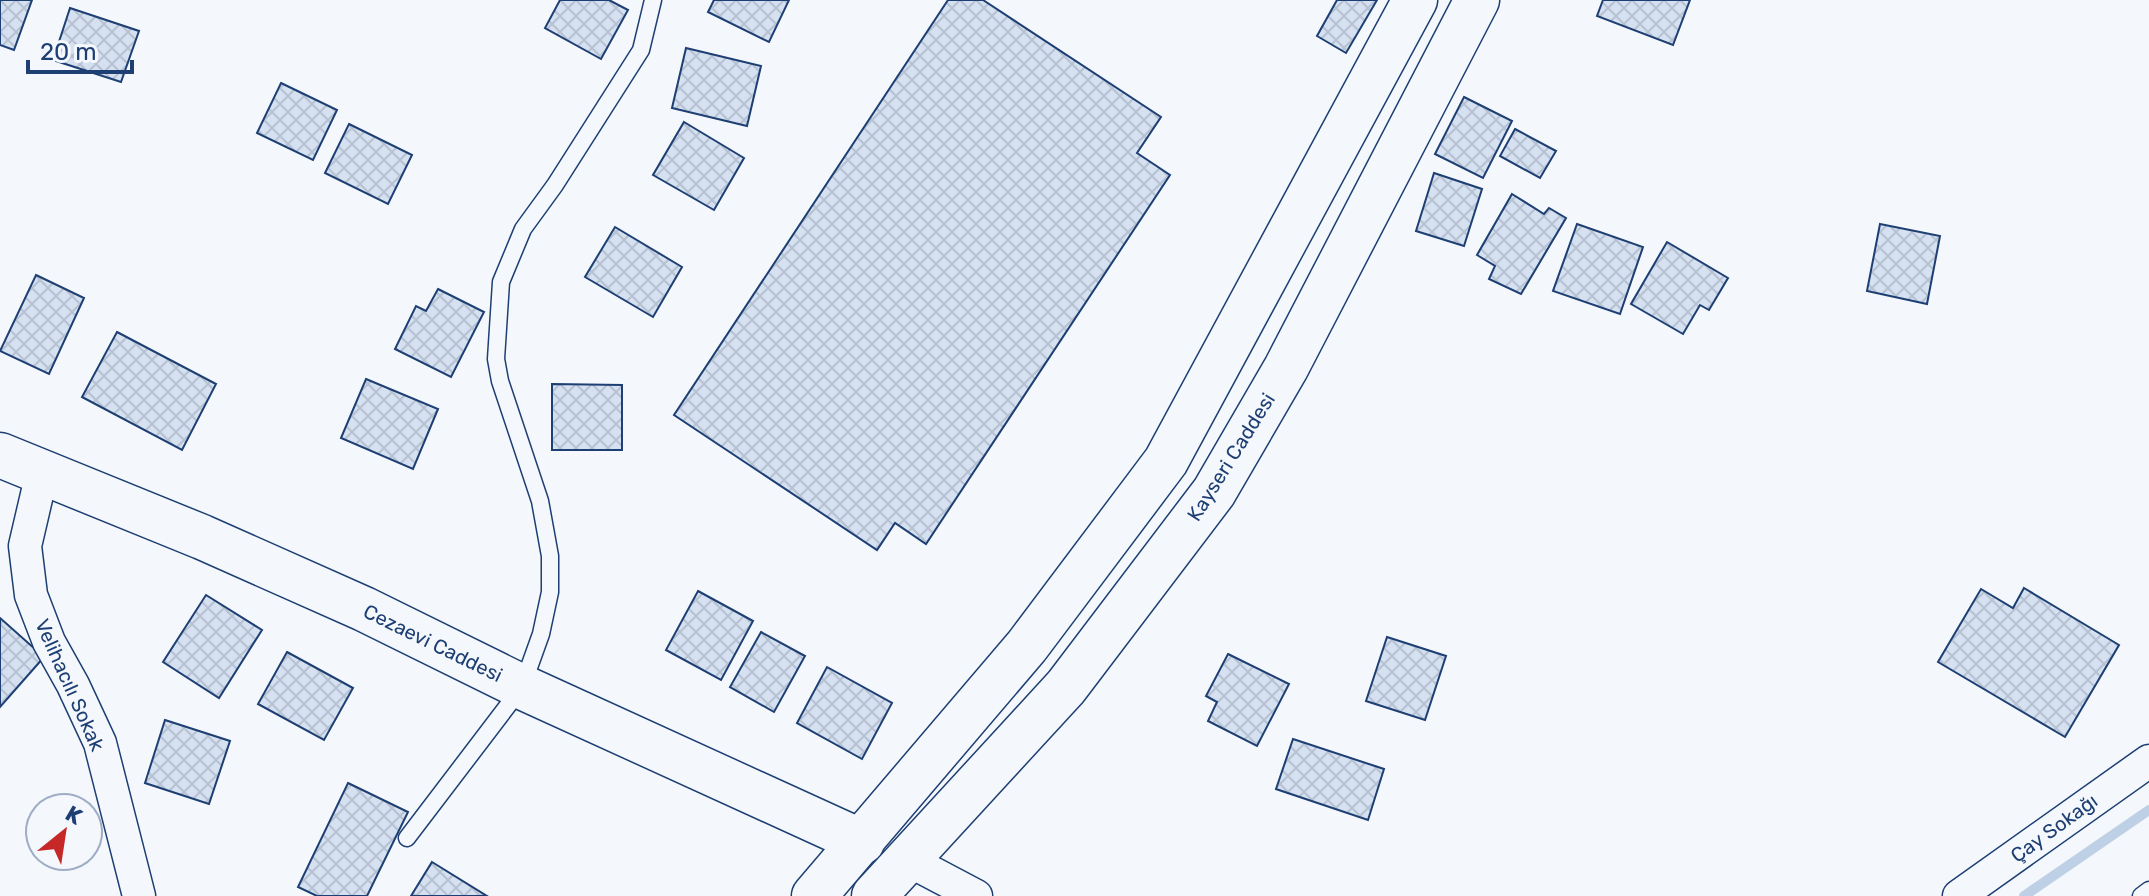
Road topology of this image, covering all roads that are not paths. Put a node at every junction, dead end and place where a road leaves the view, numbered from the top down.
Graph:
1 (653, 0) edge
2 (1415, 0) edge
3 (1477, 0) edge
4 (0, 455) edge
5 (42, 473) junction
6 (522, 687) junction
7 (2149, 761) edge
8 (407, 838) dead end
9 (862, 842) junction
10 (906, 859) junction
11 (2149, 890) edge
12 (139, 896) edge
13 (814, 896) edge
14 (874, 896) edge
15 (976, 896) edge
16 (1959, 896) edge
17 (2141, 896) edge

1 - 6 lane
2 - 9 main road
3 - 10 main road, Kayseri Caddesi
4 - 5 main road, Cezaevi Caddesi
5 - 6 main road, Cezaevi Caddesi
5 - 12 street, Velihacılı Sokak
6 - 8 lane
6 - 9 main road, Cezaevi Caddesi
7 - 16 street, Çay Sokağı
9 - 13 main road
10 - 14 main road, Kayseri Caddesi
10 - 15 street
11 - 17 lane

